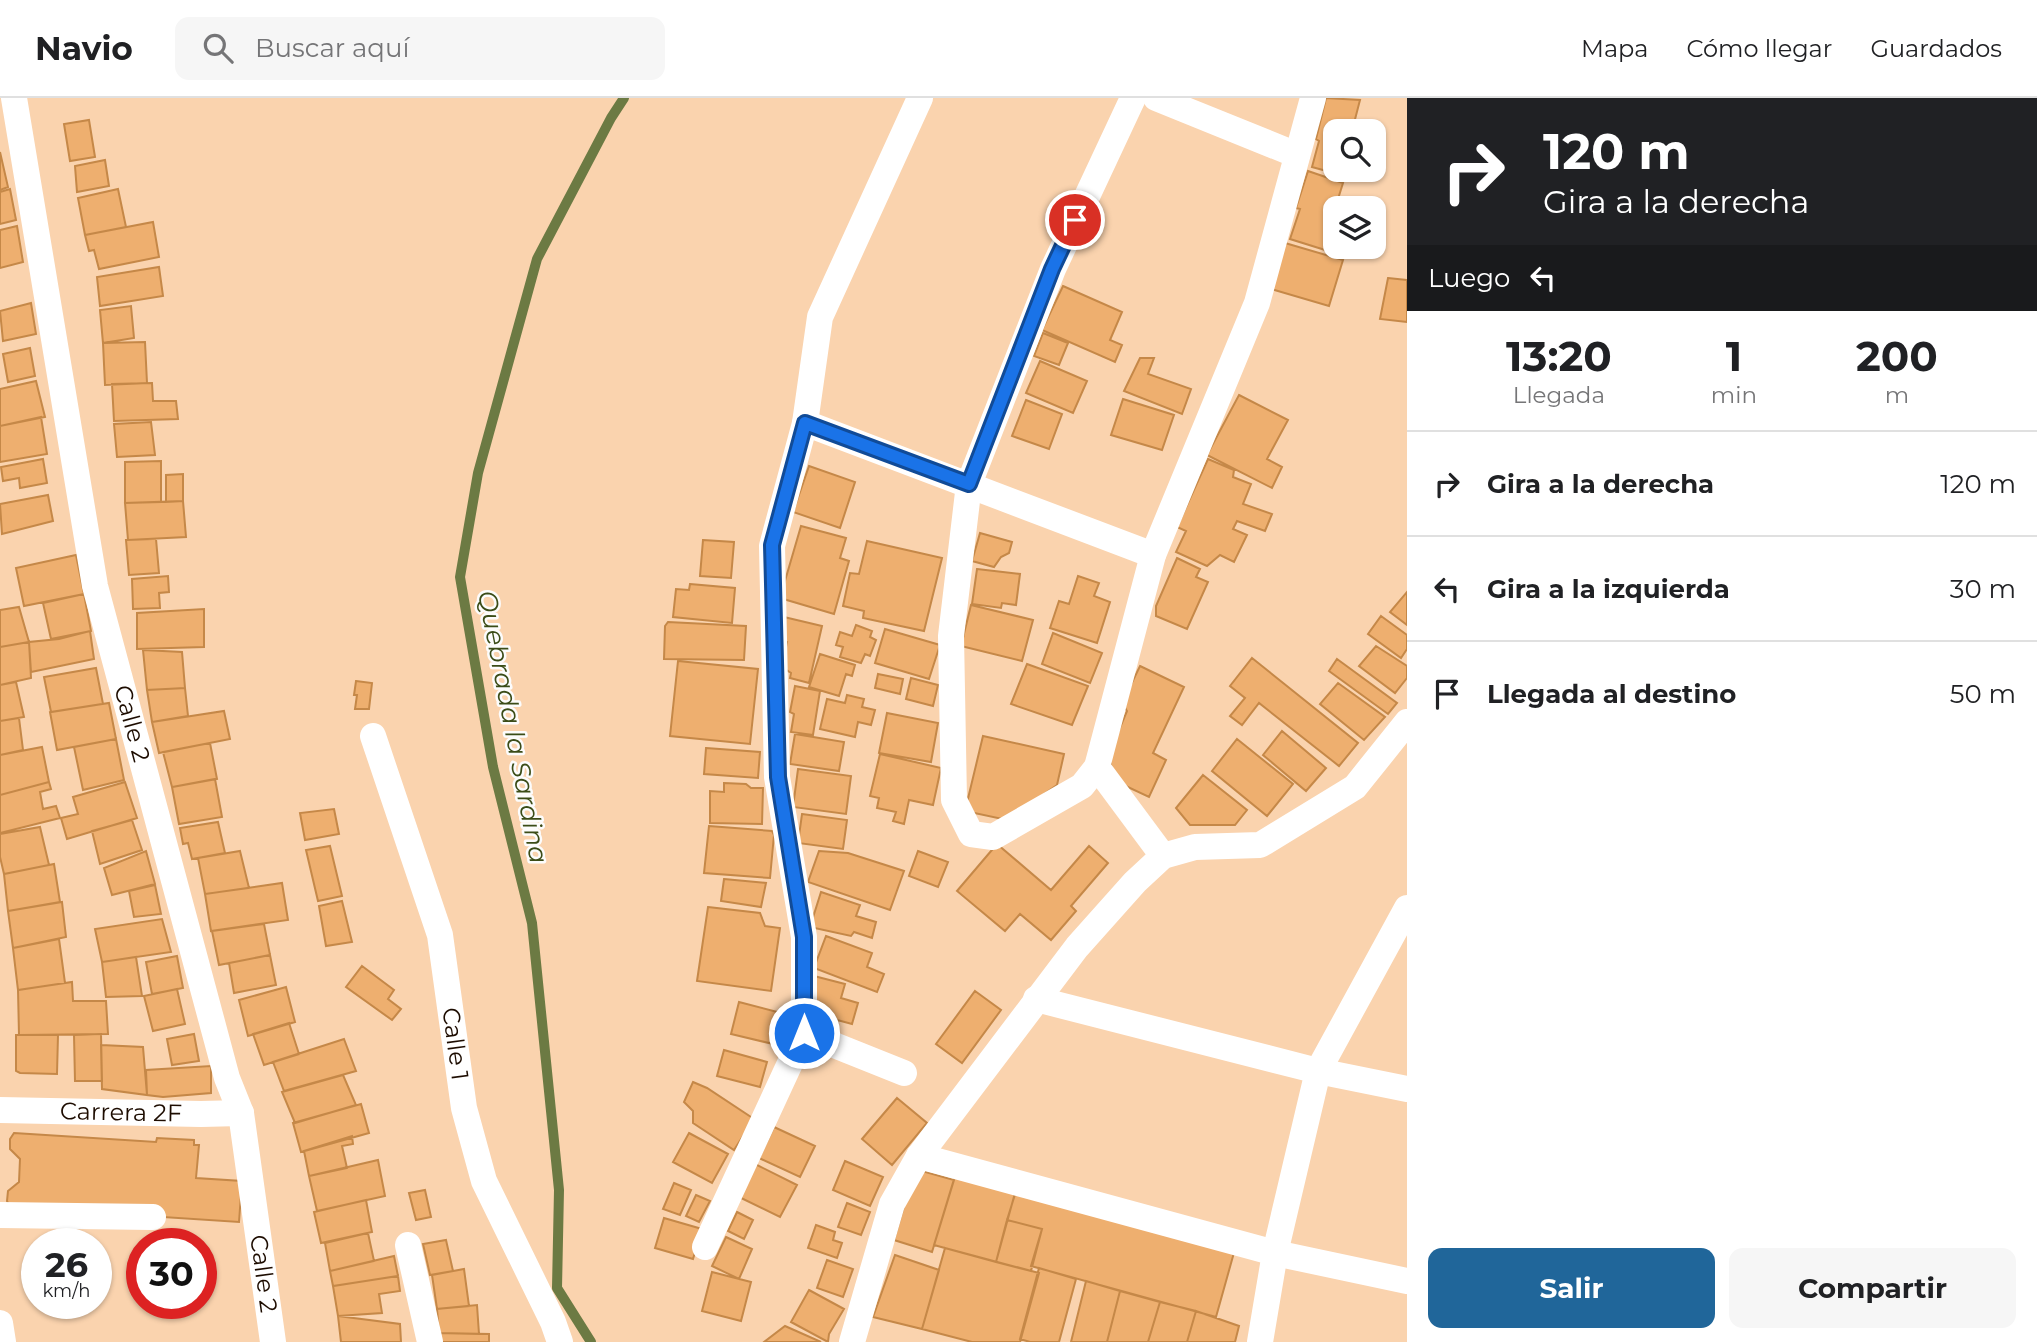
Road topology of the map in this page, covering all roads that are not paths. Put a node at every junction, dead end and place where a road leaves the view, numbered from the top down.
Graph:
1 (14, 98) edge
2 (920, 98) edge
3 (1133, 98) edge
4 (1156, 98) edge
5 (1313, 98) edge
6 (1297, 155) junction
7 (805, 423) junction
8 (969, 484) junction
9 (1153, 555) junction
10 (1407, 722) edge
11 (373, 736) dead end
12 (1097, 767) junction
13 (1163, 856) junction
14 (1407, 908) edge
15 (1035, 999) junction
16 (804, 1033) junction
17 (1318, 1072) junction
18 (904, 1073) dead end
19 (1407, 1089) edge
20 (0, 1110) edge
21 (241, 1113) junction
22 (919, 1156) junction
23 (0, 1215) edge
24 (153, 1217) dead end
25 (408, 1245) dead end
26 (705, 1247) dead end
27 (1275, 1253) junction
28 (1407, 1281) edge
29 (0, 1322) edge
30 (3, 1342) edge
31 (273, 1342) edge
32 (430, 1342) edge
33 (560, 1342) edge
34 (852, 1342) edge
35 (1260, 1342) edge

1 - 21 street, Calle 2
2 - 7 street
3 - 8 street
4 - 6 street
5 - 6 street
6 - 9 street
7 - 8 street
7 - 16 street
8 - 9 street
8 - 12 street
9 - 12 street
10 - 13 street
11 - 33 street, Calle 1
12 - 13 street
13 - 15 street
14 - 17 street
15 - 17 street
15 - 22 street
16 - 18 street
16 - 26 street
17 - 19 street
17 - 27 street
20 - 21 street, Carrera 2F
21 - 31 street, Calle 2
22 - 27 street
22 - 34 street
23 - 24 street
25 - 32 street
27 - 28 street
27 - 35 street
29 - 30 street

